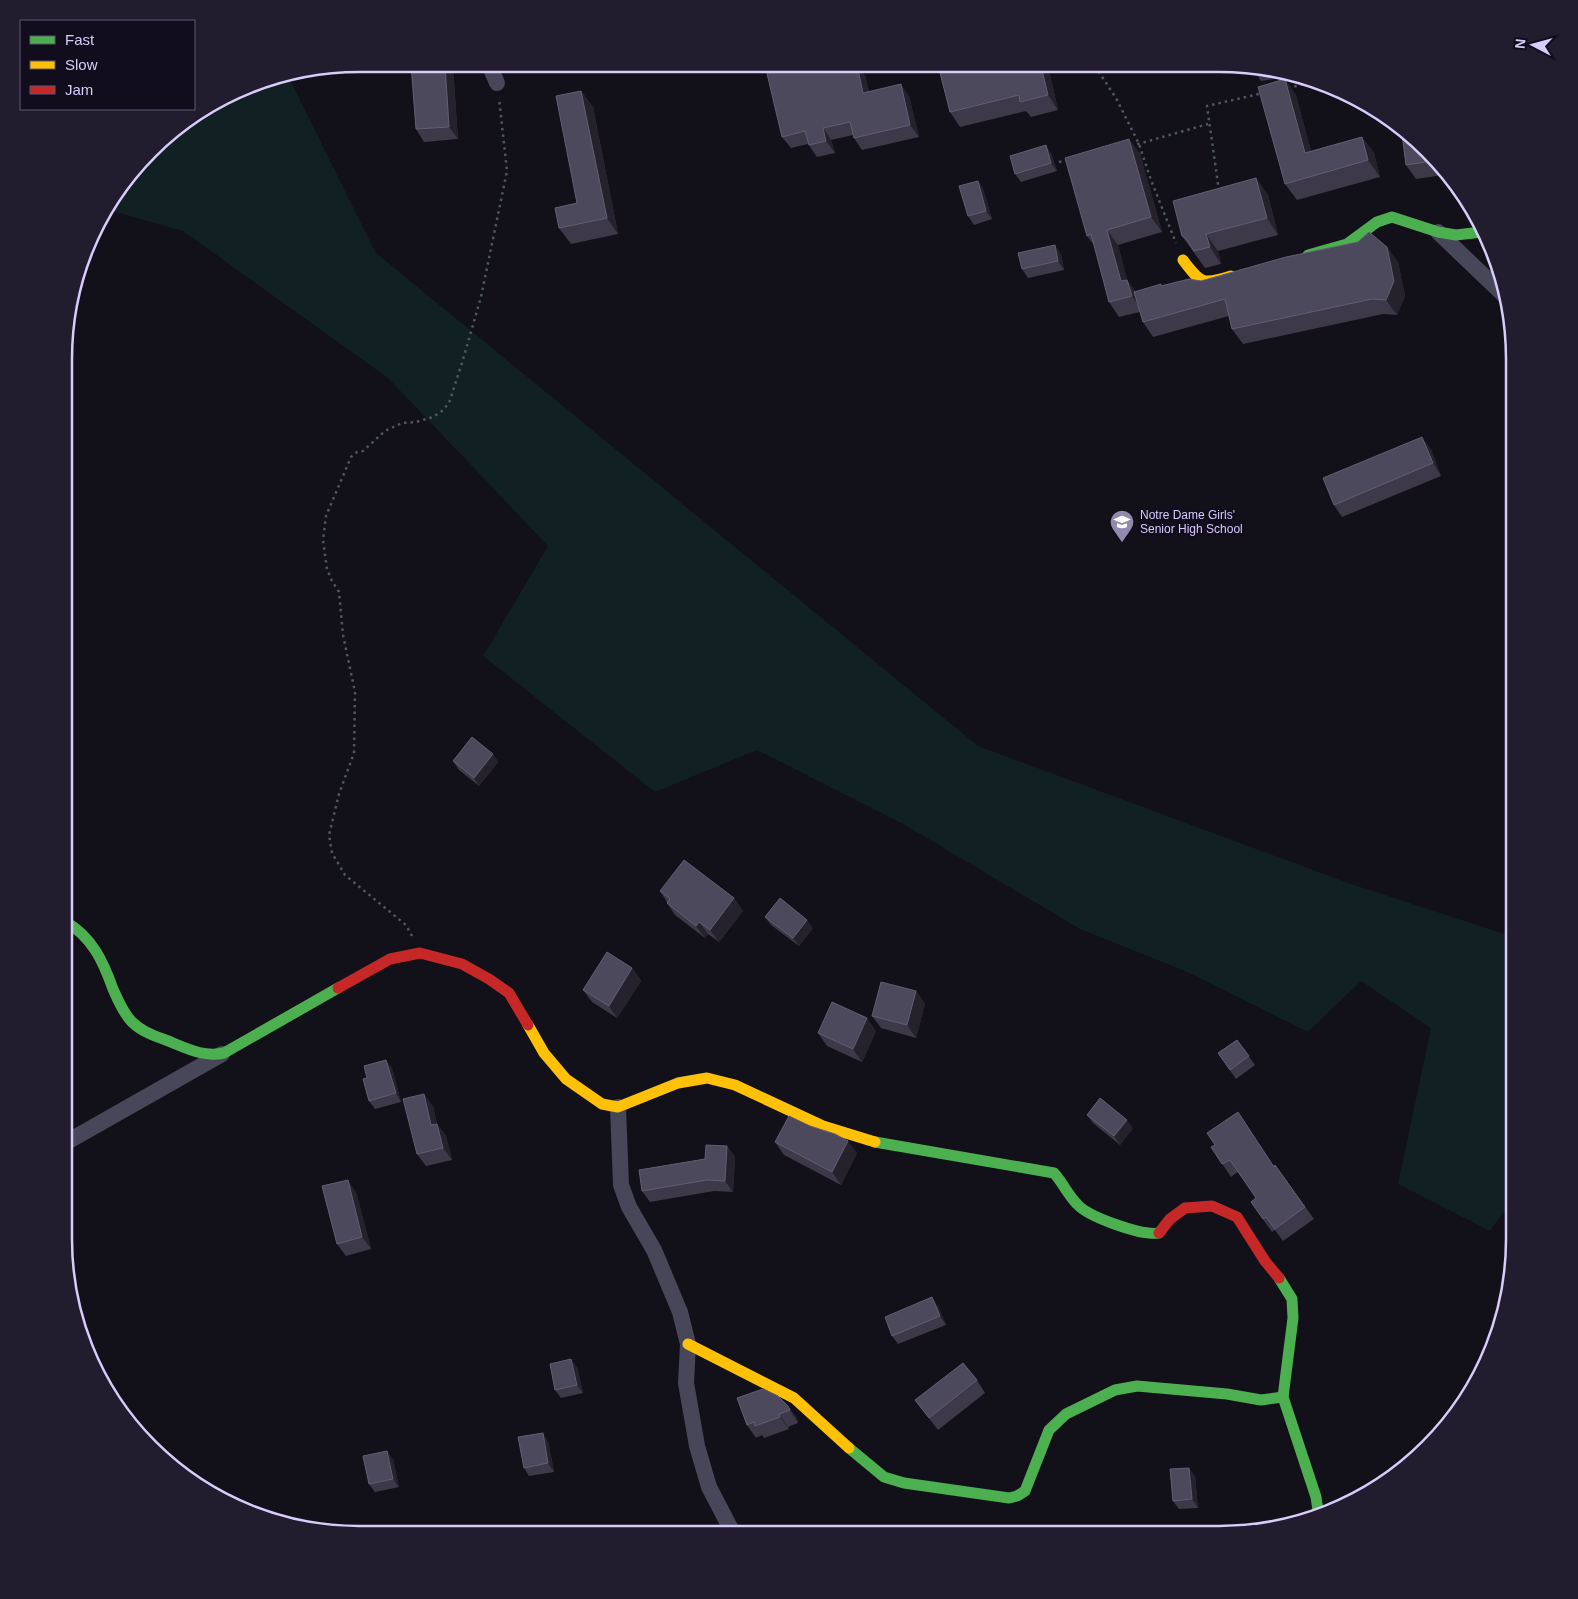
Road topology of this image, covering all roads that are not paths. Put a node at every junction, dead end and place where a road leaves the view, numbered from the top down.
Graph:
1 (492, 72) edge
2 (497, 84) road end
3 (1438, 232) junction
4 (1476, 233) edge
5 (1299, 257) edge
6 (1184, 260) road end
7 (1244, 272) edge
8 (1497, 288) edge
9 (72, 925) edge
10 (224, 1053) junction
11 (618, 1107) junction
12 (72, 1140) edge
13 (688, 1344) junction
14 (1283, 1397) junction
15 (1318, 1509) edge
16 (729, 1526) edge

1 - 2 street
3 - 4 street
3 - 5 street
3 - 8 street
6 - 7 street
9 - 10 street
10 - 11 street
10 - 12 street
11 - 13 street
11 - 14 street
13 - 14 street
13 - 16 street
14 - 15 street

